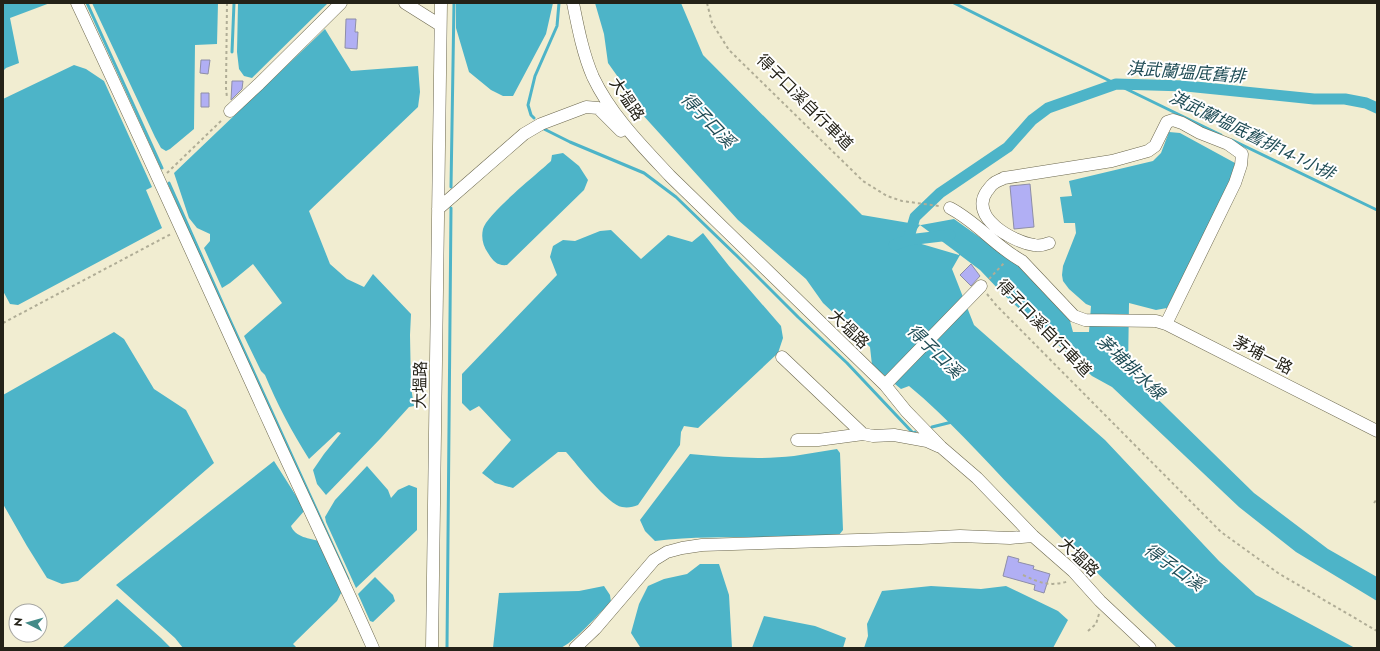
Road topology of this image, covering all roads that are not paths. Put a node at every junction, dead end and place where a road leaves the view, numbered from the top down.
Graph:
1 (77, 3) edge
2 (341, 3) edge
3 (405, 3) edge
4 (441, 3) edge
5 (573, 3) edge
6 (440, 26) junction
7 (230, 112) road end
8 (636, 140) junction
9 (438, 208) junction
10 (950, 208) road end
11 (1049, 244) dead end
12 (981, 286) road end
13 (1086, 320) joint
14 (1166, 324) junction
15 (782, 357) dead end
16 (885, 385) junction
17 (1377, 430) edge
18 (864, 434) junction
19 (797, 440) dead end
20 (941, 447) junction
21 (1033, 536) junction
22 (373, 648) edge
23 (432, 648) edge
24 (575, 648) edge
25 (1150, 648) edge

1 - 22 street
2 - 7 street
3 - 6 street
4 - 6 street, 大塭路
5 - 8 street, 大塭路
6 - 9 street, 大塭路
8 - 9 street
8 - 16 street, 大塭路
9 - 23 street, 大塭路
10 - 13 street, 得子口溪自行車道
11 - 14 street
12 - 16 street
13 - 14 street, 茅埔一路
14 - 17 street, 茅埔一路
15 - 18 street
16 - 20 street, 大塭路
18 - 19 street
18 - 20 street
20 - 21 street, 大塭路
21 - 24 street
21 - 25 street, 大塭路

